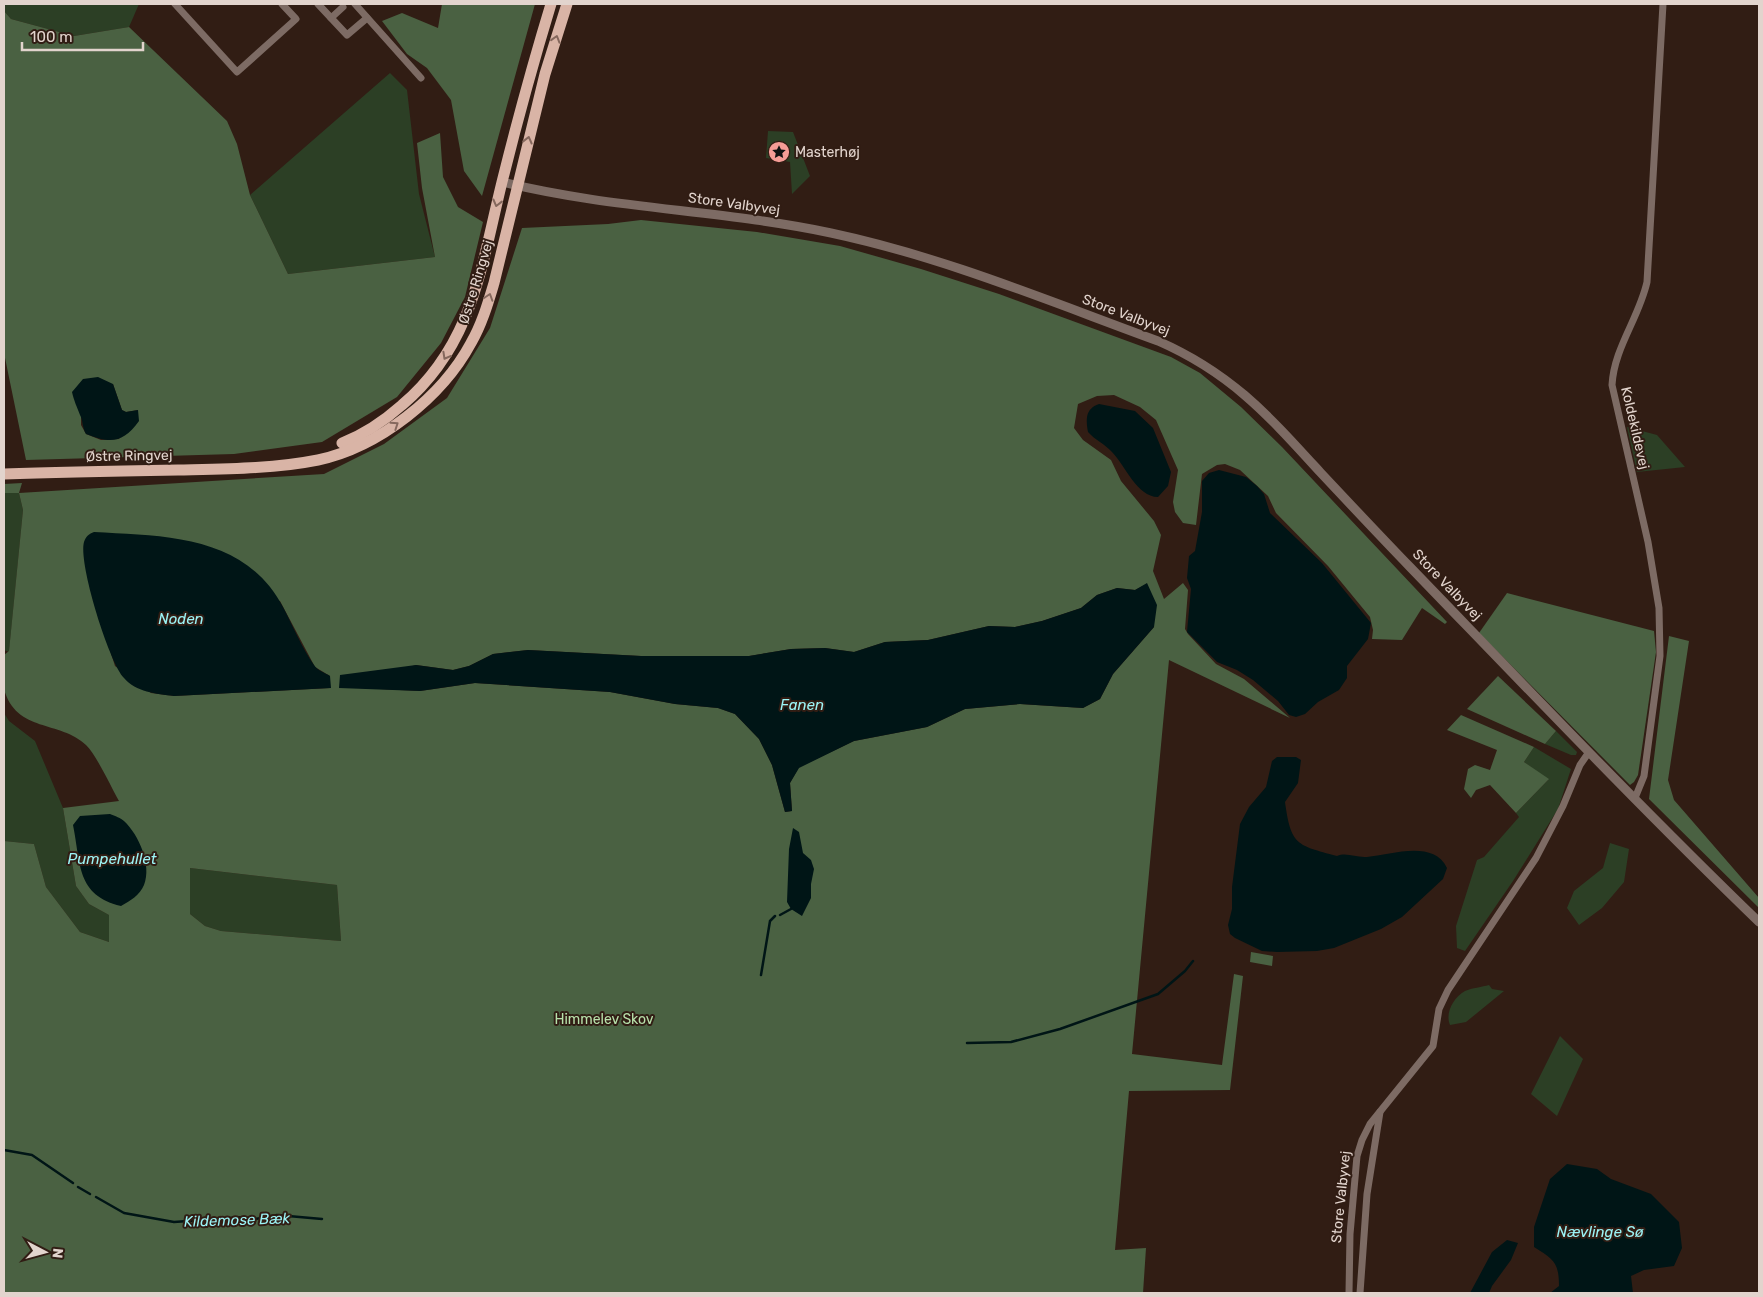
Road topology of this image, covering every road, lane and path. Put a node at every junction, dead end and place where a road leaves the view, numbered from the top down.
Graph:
1 (175, 4) edge
2 (282, 4) edge
3 (318, 4) edge
4 (355, 4) edge
5 (551, 4) edge
6 (567, 4) edge
7 (1663, 4) edge
8 (343, 7) dead end
9 (331, 18) junction
10 (367, 18) junction
11 (421, 78) dead end
12 (502, 182) junction
13 (517, 186) junction
14 (284, 465) junction
15 (4, 474) edge
16 (1589, 752) junction
17 (1634, 798) junction
18 (1759, 922) edge
19 (1380, 1110) junction
20 (1348, 1293) edge
21 (1360, 1293) edge

1 - 2 street
3 - 9 street
4 - 10 street
5 - 12 main road, Østre Ringvej
13 -> 6 main road, Østre Ringvej
7 - 17 street, Koldekildevej
8 - 9 street
9 - 10 street
10 - 11 street
12 - 13 street, Store Valbyvej
12 -> 14 main road, Østre Ringvej
14 -> 13 main road, Østre Ringvej
13 - 16 street, Store Valbyvej
14 - 15 main road, Østre Ringvej
16 - 17 street, Store Valbyvej
16 - 19 street, Store Valbyvej
17 - 18 street, Store Valbyvej
19 - 20 street, Store Valbyvej
19 - 21 street, Store Valbyvej

